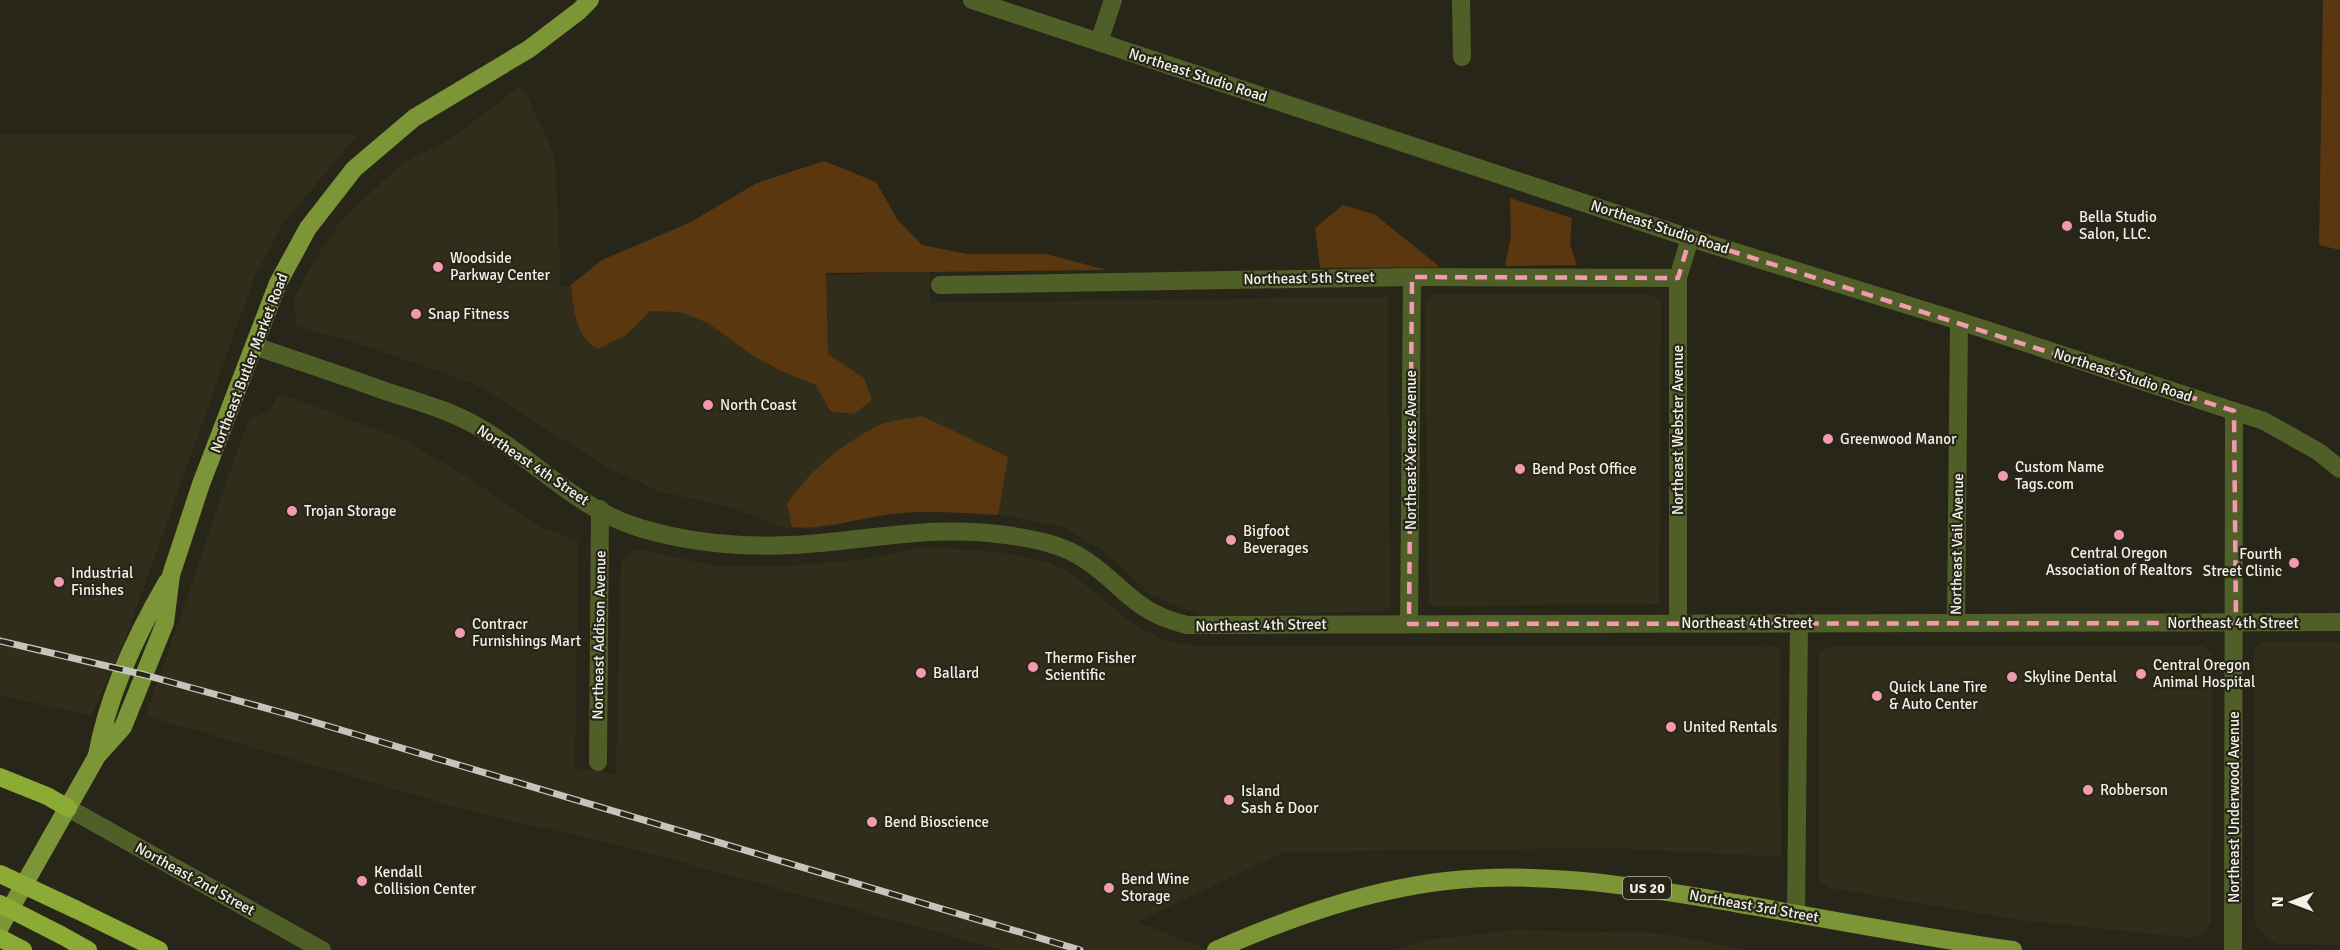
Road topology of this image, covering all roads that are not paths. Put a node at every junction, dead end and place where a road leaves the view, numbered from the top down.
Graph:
1 (590, 0) edge
2 (972, 0) edge
3 (1113, 0) edge
4 (1461, 0) edge
5 (1100, 42) junction
6 (1462, 57) dead end
7 (1690, 238) junction
8 (1412, 277) junction
9 (1678, 278) junction
10 (940, 285) dead end
11 (1959, 321) junction
12 (254, 346) junction
13 (2234, 411) junction
14 (2340, 469) edge
15 (600, 509) junction
16 (2340, 622) edge
17 (1678, 623) junction
18 (1799, 623) junction
19 (1956, 623) junction
20 (2236, 623) junction
21 (1409, 624) junction
22 (598, 762) dead end
23 (0, 777) edge
24 (68, 808) junction
25 (0, 874) edge
26 (0, 904) edge
27 (1796, 914) junction
28 (0, 927) edge
29 (0, 938) edge
30 (1968, 947) edge
31 (23, 950) edge
32 (88, 950) edge
33 (159, 950) edge
34 (322, 950) edge
35 (1216, 950) edge
36 (2013, 950) edge
37 (2233, 950) edge

1 - 12 main road, Northeast Butler Market Road
2 - 5 street, Northeast Studio Road
3 - 5 street
4 - 6 street
5 - 7 street, Northeast Studio Road
7 - 9 street, Northeast Webster Avenue
7 - 11 street, Northeast Studio Road
8 - 9 street, Northeast 5th Street
8 - 10 street, Northeast 5th Street
8 - 21 street, Northeast Xerxes Avenue
9 - 17 street, Northeast Webster Avenue
11 - 13 street, Northeast Studio Road
11 - 19 street, Northeast Vail Avenue
12 - 15 street, Northeast 4th Street
12 - 24 main road, Northeast Butler Market Road
13 - 14 street, Northeast Studio Road
13 - 20 street, Northeast Underwood Avenue
15 - 21 street, Northeast 4th Street
15 - 22 street, Northeast Addison Avenue
16 - 20 street, Northeast 4th Street
17 - 18 street, Northeast 4th Street
17 - 21 street, Northeast 4th Street
18 - 19 street, Northeast 4th Street
18 - 27 street
19 - 20 street, Northeast 4th Street
20 - 37 street, Northeast Underwood Avenue
23 - 24 highway
24 - 28 main road, Northeast Butler Market Road
24 - 34 street, Northeast 2nd Street
25 - 33 highway, bridge
26 - 32 highway, bridge
27 - 30 main road, Northeast 3rd Street / US 20
27 - 35 main road, Northeast 3rd Street / US 20
29 - 31 highway
30 - 36 main road, Northeast 3rd Street / US 20

